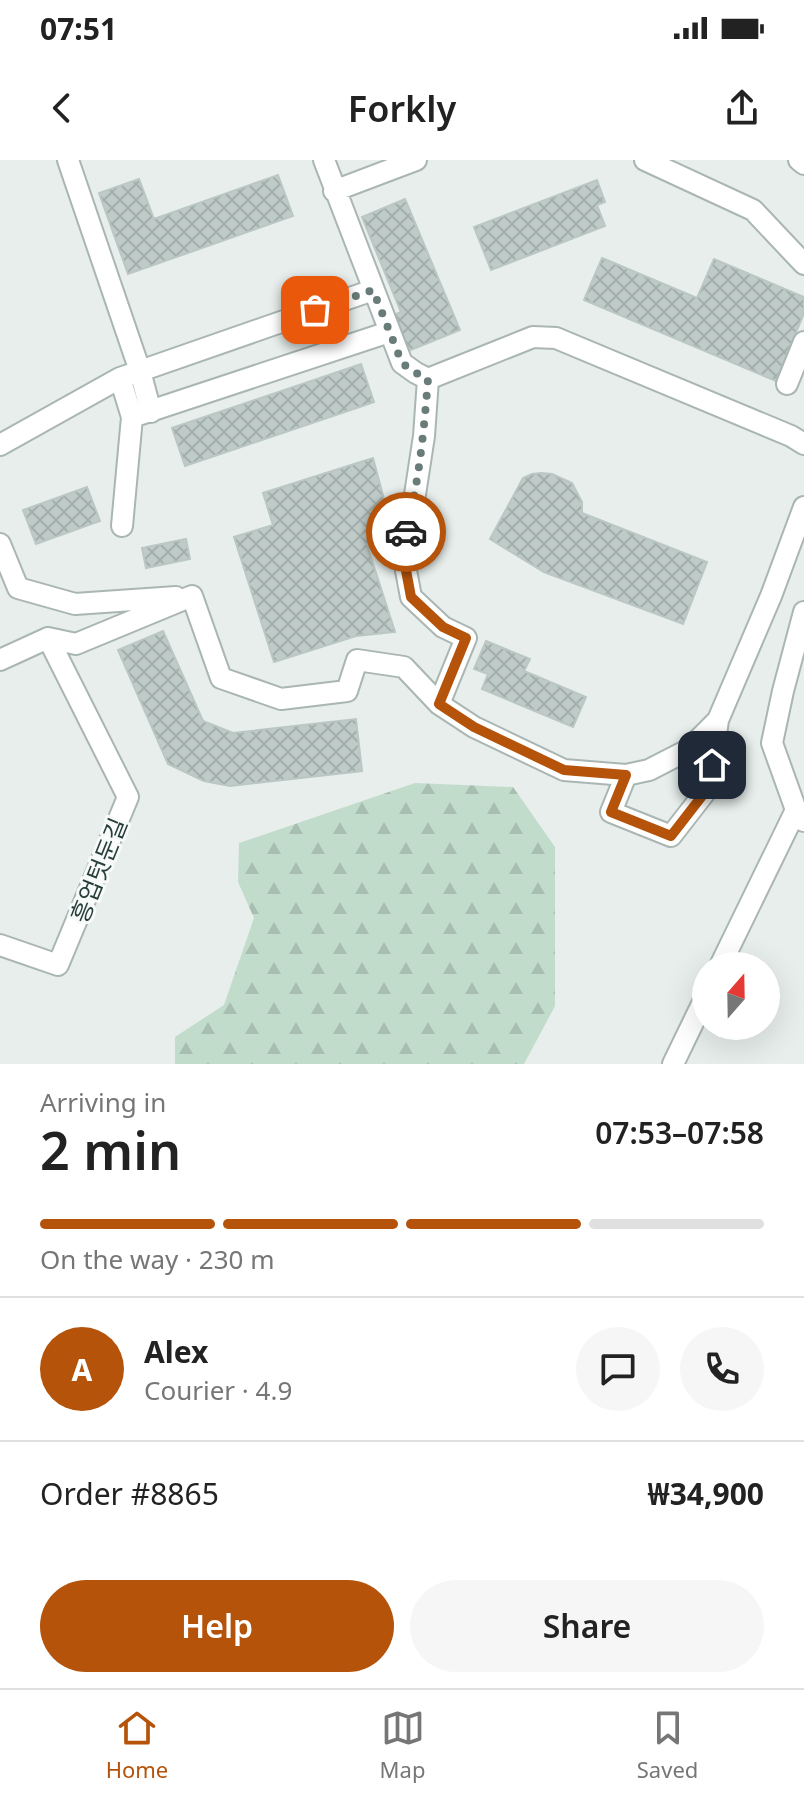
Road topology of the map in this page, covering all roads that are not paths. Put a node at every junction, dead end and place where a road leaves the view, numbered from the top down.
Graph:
1 (68, 160) edge
2 (324, 160) edge
3 (416, 160) edge
4 (645, 160) edge
5 (334, 191) junction
6 (804, 264) edge
7 (373, 290) junction
8 (389, 332) junction
9 (804, 342) edge
10 (130, 374) junction
11 (428, 379) junction
12 (787, 384) dead end
13 (142, 414) junction
14 (804, 444) edge
15 (0, 445) edge
16 (804, 507) edge
17 (122, 526) dead end
18 (0, 544) edge
19 (192, 596) junction
20 (771, 596) junction
21 (804, 610) edge
22 (48, 638) junction
23 (0, 660) edge
24 (439, 704) junction
25 (718, 720) junction
26 (626, 775) junction
27 (800, 816) edge
28 (0, 945) edge
29 (727, 952) edge
30 (692, 1025) edge
31 (673, 1064) edge

1 - 10 street
2 - 5 street
3 - 5 street
4 - 6 street
5 - 7 street
7 - 8 street
7 - 10 street
8 - 11 street
8 - 13 street
9 - 12 street
10 - 13 street
10 - 15 street
11 - 14 street
11 - 24 street
13 - 17 street
16 - 20 street
18 - 19 street
19 - 22 street
19 - 24 street
20 - 21 street
20 - 25 street
21 - 27 street
22 - 23 street
22 - 28 street, 흥업텃둔길
24 - 26 street
25 - 26 street
25 - 26 street
27 - 29 street
30 - 31 street

